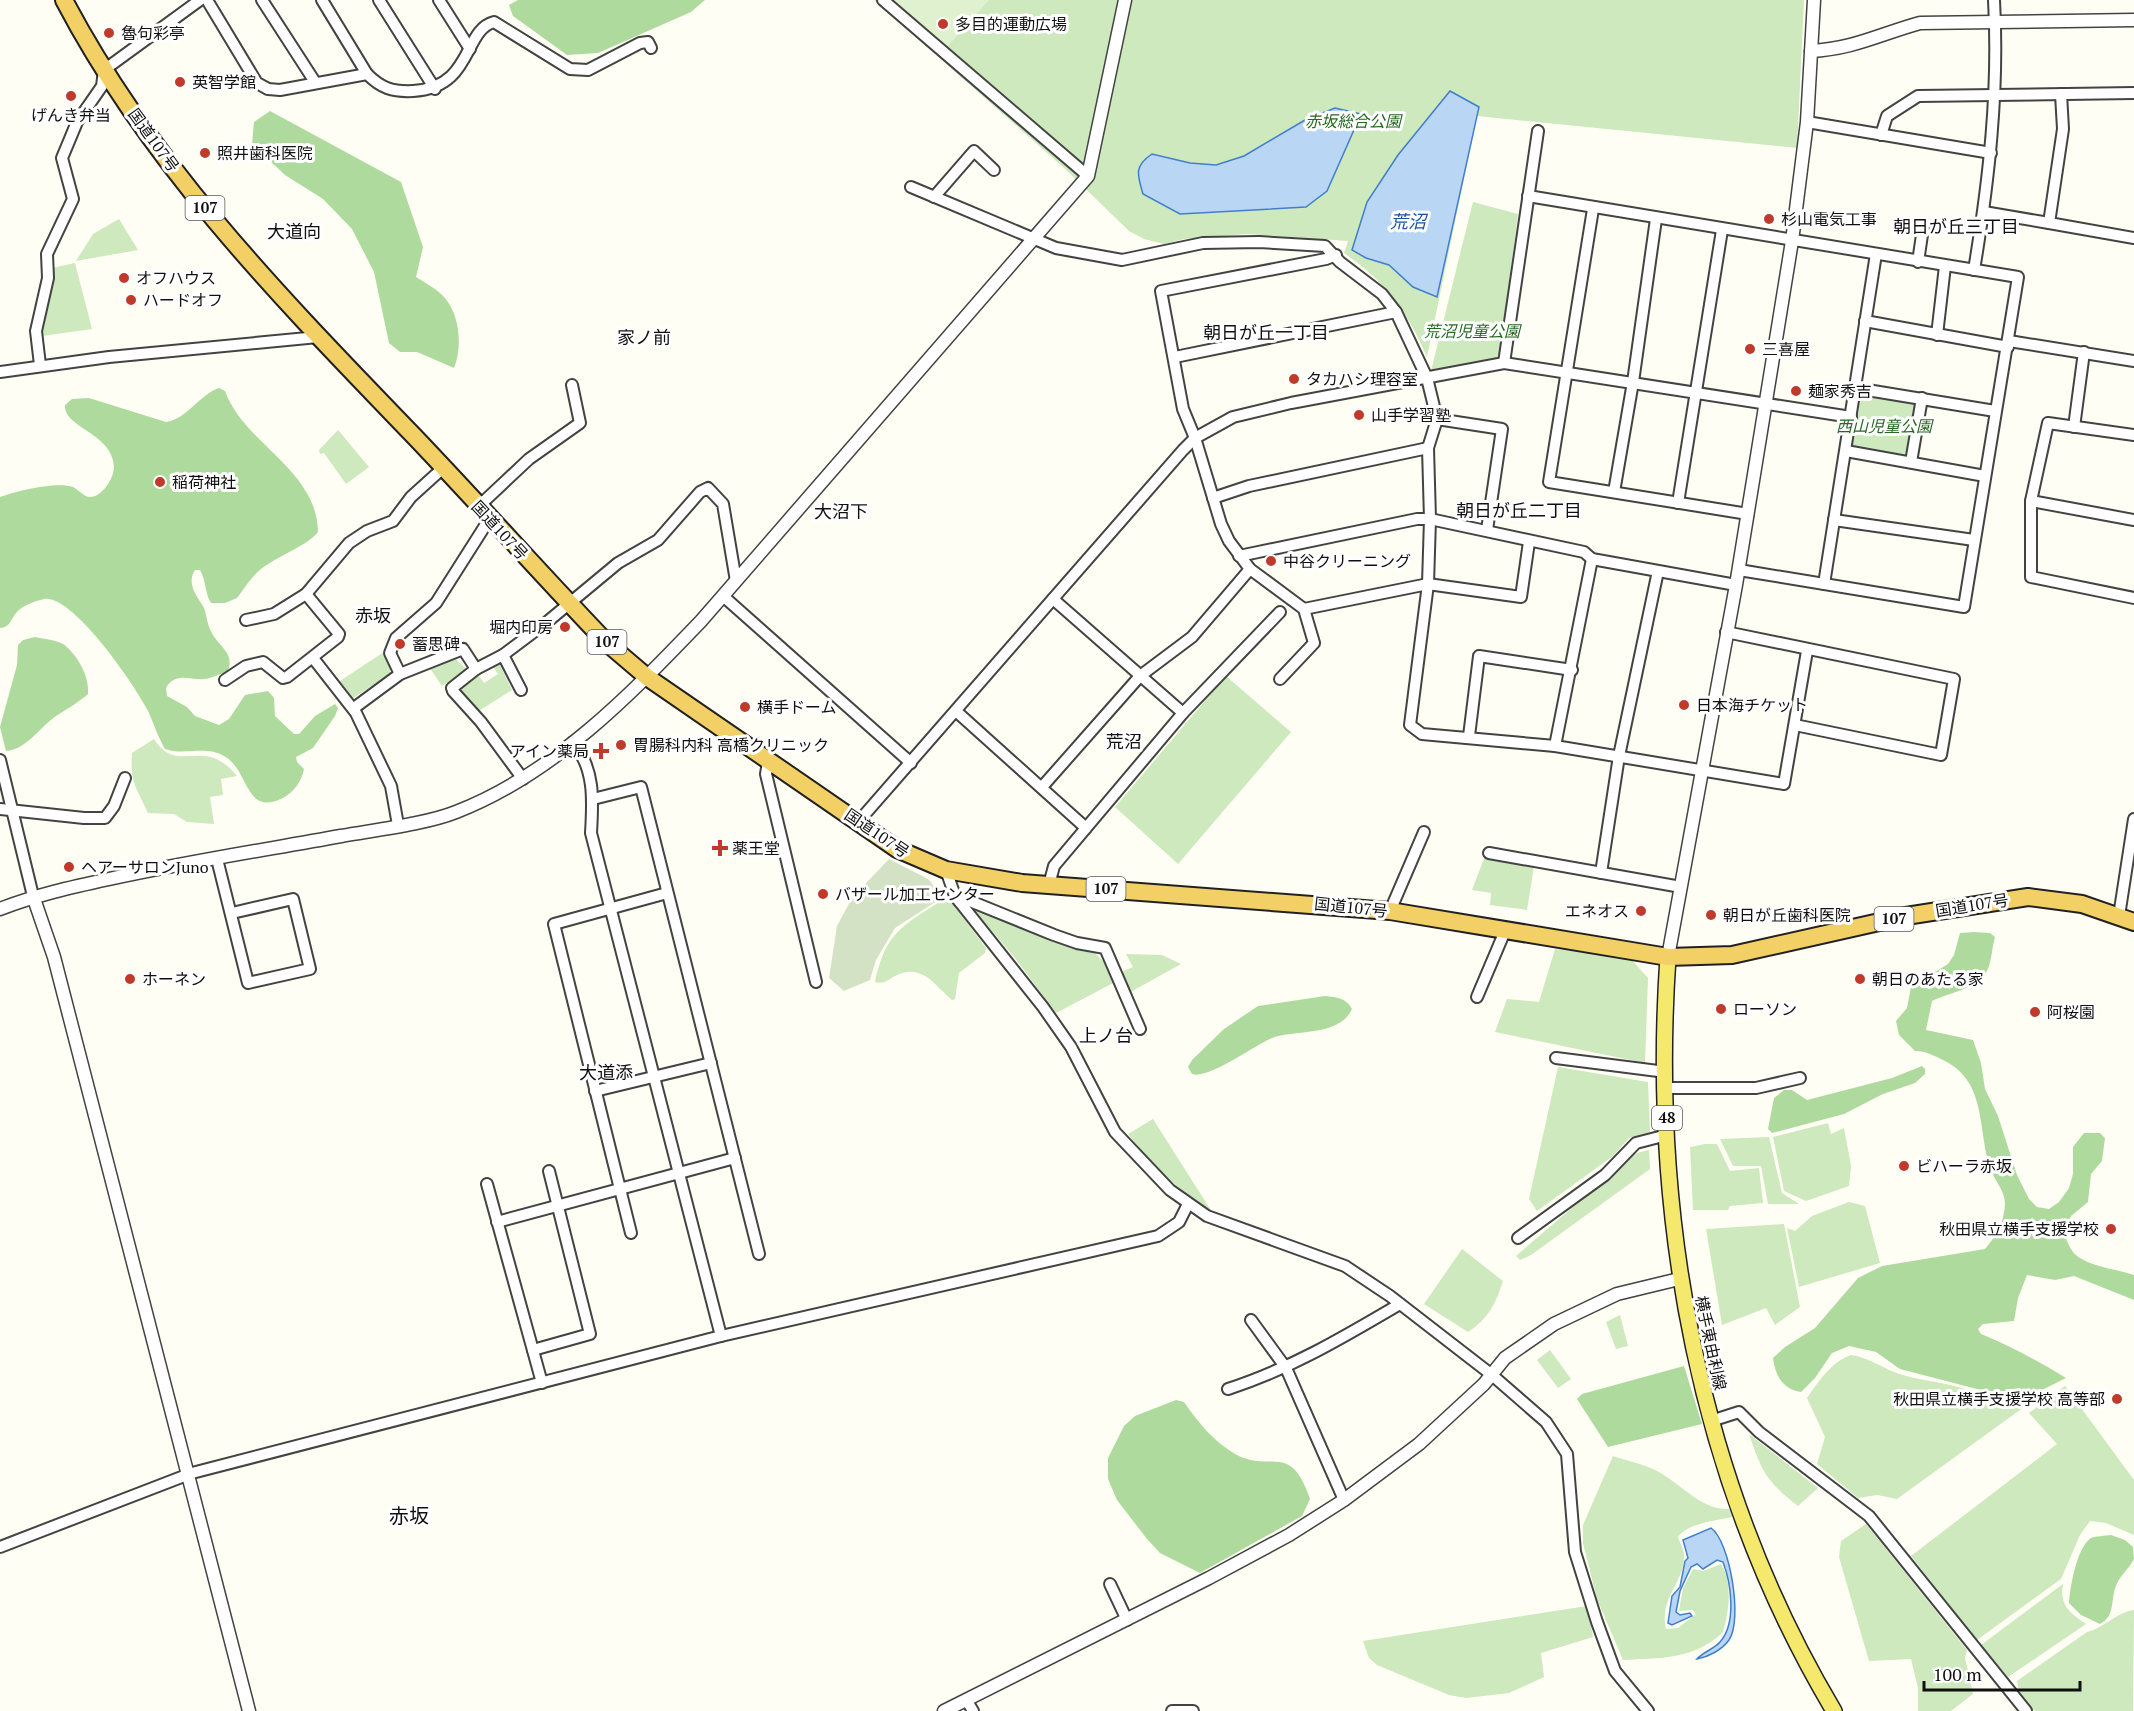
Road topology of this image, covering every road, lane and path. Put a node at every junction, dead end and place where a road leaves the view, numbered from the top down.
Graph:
1 (64, 0) edge
2 (178, 0) edge
3 (200, 0) edge
4 (207, 0) edge
5 (262, 0) edge
6 (322, 0) edge
7 (379, 0) edge
8 (439, 0) edge
9 (882, 0) edge
10 (1125, 0) edge
11 (1814, 0) edge
12 (1994, 0) edge
13 (182, 12) junction
14 (2134, 20) edge
15 (1995, 22) junction
16 (651, 48) dead end
17 (470, 49) junction
18 (1811, 51) junction
19 (104, 70) junction
20 (366, 74) junction
21 (315, 82) junction
22 (435, 88) junction
23 (2134, 93) edge
24 (1995, 94) junction
25 (2061, 94) junction
26 (1807, 122) junction
27 (1538, 131) dead end
28 (1881, 135) junction
29 (1991, 153) junction
30 (994, 170) dead end
31 (1088, 176) junction
32 (911, 188) dead end
33 (1528, 196) junction
34 (934, 197) junction
35 (1593, 209) junction
36 (1984, 212) junction
37 (1656, 219) junction
38 (2049, 223) junction
39 (1917, 227) dead end
40 (1722, 230) junction
41 (1034, 238) junction
42 (2134, 238) edge
43 (1792, 242) junction
44 (1876, 254) junction
45 (1336, 255) junction
46 (1918, 262) junction
47 (1945, 266) junction
48 (1974, 270) junction
49 (1396, 312) junction
50 (1865, 321) junction
51 (1937, 335) junction
52 (318, 337) junction
53 (2008, 344) junction
54 (2084, 352) junction
55 (1174, 357) junction
56 (2134, 361) edge
57 (1504, 363) junction
58 (40, 365) junction
59 (1567, 371) junction
60 (0, 372) edge
61 (1427, 378) junction
62 (1633, 382) junction
63 (572, 385) dead end
64 (1855, 388) junction
65 (1697, 392) junction
66 (1922, 398) junction
67 (1767, 403) junction
68 (1995, 411) junction
69 (1851, 417) junction
70 (1437, 419) junction
71 (2074, 427) junction
72 (2134, 435) edge
73 (1196, 438) junction
74 (1428, 448) junction
75 (1846, 451) junction
76 (1911, 462) junction
77 (443, 468) junction
78 (1984, 476) junction
79 (1614, 492) junction
80 (1214, 498) junction
81 (2031, 501) junction
82 (1678, 503) junction
83 (484, 512) junction
84 (1748, 514) junction
85 (1430, 519) junction
86 (1834, 520) junction
87 (2134, 520) edge
88 (1487, 531) junction
89 (1974, 540) junction
90 (1529, 542) junction
91 (1239, 556) junction
92 (1592, 559) junction
93 (1251, 569) junction
94 (1739, 570) junction
95 (1658, 571) junction
96 (736, 581) junction
97 (1428, 584) junction
98 (1824, 584) junction
99 (1736, 585) junction
100 (306, 594) junction
101 (723, 596) junction
102 (2134, 598) edge
103 (1053, 599) junction
104 (569, 604) junction
105 (1304, 609) junction
106 (1280, 612) dead end
107 (246, 620) dead end
108 (1726, 632) junction
109 (1807, 651) junction
110 (503, 655) junction
111 (313, 658) junction
112 (476, 669) junction
113 (1572, 670) junction
114 (400, 674) junction
115 (1140, 676) junction
116 (647, 677) junction
117 (225, 680) dead end
118 (1280, 680) dead end
119 (521, 690) dead end
120 (354, 708) junction
121 (957, 712) junction
122 (1183, 713) junction
123 (1795, 725) junction
124 (1469, 736) junction
125 (573, 742) junction
126 (1555, 746) junction
127 (1619, 756) junction
128 (0, 760) edge
129 (768, 762) junction
130 (911, 763) junction
131 (1703, 771) junction
132 (125, 778) dead end
133 (524, 779) junction
134 (1042, 787) junction
135 (593, 799) junction
136 (0, 809) edge
137 (12, 809) junction
138 (2134, 819) edge
139 (859, 821) junction
140 (398, 825) junction
141 (1086, 828) junction
142 (1424, 832) dead end
143 (1489, 853) dead end
144 (217, 859) junction
145 (946, 870) junction
146 (1601, 873) junction
147 (1049, 885) junction
148 (1681, 887) junction
149 (667, 893) junction
150 (33, 896) junction
151 (959, 901) junction
152 (610, 908) junction
153 (0, 909) edge
154 (1390, 911) junction
155 (232, 913) junction
156 (2127, 919) edge
157 (1505, 931) junction
158 (1668, 957) junction
159 (816, 982) dead end
160 (1477, 997) dead end
161 (1140, 1029) dead end
162 (1556, 1058) dead end
163 (711, 1063) junction
164 (1666, 1072) junction
165 (654, 1078) junction
166 (1800, 1078) dead end
167 (1666, 1088) junction
168 (595, 1091) junction
169 (1667, 1135) junction
170 (735, 1158) junction
171 (549, 1171) dead end
172 (679, 1174) junction
173 (487, 1184) dead end
174 (619, 1188) junction
175 (557, 1204) junction
176 (1188, 1204) junction
177 (497, 1222) junction
178 (631, 1233) dead end
179 (1518, 1238) dead end
180 (759, 1254) dead end
181 (1679, 1279) junction
182 (1400, 1304) junction
183 (1251, 1320) dead end
184 (721, 1336) junction
185 (533, 1350) junction
186 (1286, 1368) junction
187 (1492, 1375) junction
188 (542, 1383) junction
189 (1228, 1389) dead end
190 (1711, 1421) junction
191 (188, 1474) junction
192 (1344, 1500) junction
193 (0, 1547) edge
194 (1110, 1584) dead end
195 (1127, 1620) junction
196 (970, 1706) edge
197 (249, 1711) edge
198 (944, 1711) edge
199 (1172, 1711) edge
200 (1193, 1711) edge
201 (1648, 1711) edge
202 (1834, 1711) edge
203 (2026, 1711) edge

1 - 19 highway, 国道107号 / 107
2 - 13 street
3 - 13 street
4 - 21 street
5 - 21 street
6 - 20 street
7 - 22 street
8 - 17 street
9 - 31 street
10 - 31 street
11 - 18 street
12 - 15 street
13 - 19 street
14 - 15 street
15 - 18 street
15 - 24 street
16 - 17 street
17 - 22 street
18 - 26 street
19 - 52 highway, 国道107号 / 107
19 - 58 street
20 - 21 street
20 - 22 street
23 - 25 street
24 - 25 street
24 - 28 street
24 - 29 street
25 - 38 street
26 - 28 street
26 - 43 street
27 - 33 street
28 - 29 street
29 - 36 street
30 - 34 street
31 - 41 street
32 - 34 street
33 - 35 street
33 - 57 street
34 - 41 street
35 - 37 street
35 - 59 street
36 - 38 street
36 - 48 street
37 - 40 street
37 - 62 street
38 - 42 street
39 - 46 street
40 - 43 street
40 - 65 street
41 - 45 street
41 - 96 street
43 - 44 street
43 - 67 street
44 - 46 street
44 - 50 street
45 - 49 street
45 - 55 street
46 - 47 street
47 - 48 street
47 - 51 street
48 - 53 street
49 - 55 street
49 - 61 street
50 - 51 street
50 - 64 street
51 - 53 street
52 - 58 street
52 - 77 highway, 国道107号 / 107
53 - 54 street
53 - 68 street
54 - 56 street
54 - 71 street
55 - 73 street
57 - 59 street
57 - 61 street
58 - 60 street
59 - 62 street
59 - 79 street
61 - 70 street
61 - 73 street
62 - 65 street
62 - 79 street
63 - 83 street
64 - 66 street
64 - 69 street
65 - 67 street
65 - 82 street
66 - 68 street
66 - 76 street
67 - 69 street
67 - 84 street
68 - 78 street
69 - 75 street
70 - 74 street
70 - 88 street
71 - 72 street
71 - 81 street
73 - 80 street
73 - 103 street
74 - 80 street
74 - 85 street
75 - 76 street
75 - 86 street
76 - 78 street
77 - 83 highway, 国道107号 / 107
77 - 100 street
78 - 89 street
79 - 82 street
80 - 91 street
81 - 87 street
81 - 102 street
82 - 84 street
83 - 104 highway, 国道107号 / 107
83 - 114 street
84 - 94 street
85 - 88 street
85 - 91 street
85 - 97 street
86 - 89 street
86 - 98 street
88 - 90 street
89 - 98 street
90 - 92 street
90 - 97 street
91 - 93 street
92 - 95 street
92 - 113 street
93 - 105 street
93 - 115 street
94 - 98 street
94 - 99 street
95 - 99 street
95 - 127 street
96 - 101 street
96 - 104 street
97 - 105 street
97 - 124 street
99 - 108 street
100 - 107 street
100 - 111 street
101 - 116 street
101 - 130 street
103 - 115 street
103 - 121 street
104 - 110 street
104 - 116 highway, 国道107号 / 107
105 - 118 street
106 - 122 street
108 - 109 street
108 - 131 street
109 - 123 street
109 - 123 street
110 - 112 street
110 - 119 street
111 - 117 street
111 - 120 street
112 - 114 street
112 - 133 street
113 - 124 street
113 - 126 street
114 - 120 street
115 - 122 street
115 - 134 street
116 - 125 street
116 - 129 highway, 国道107号 / 107
120 - 140 street
121 - 130 street
121 - 134 street
122 - 141 street
123 - 131 street
124 - 126 street
125 - 133 street
125 - 135 street
126 - 127 street
127 - 131 street
127 - 146 street
128 - 137 street
129 - 139 highway, 国道107号 / 107
129 - 159 street
130 - 139 street
131 - 148 street
132 - 137 street
133 - 140 street
134 - 141 street
135 - 149 street
135 - 152 street
136 - 137 street
137 - 150 street
138 - 156 street
139 - 145 highway, 国道107号 / 107
140 - 144 street
141 - 147 street
142 - 154 street
143 - 146 street
144 - 150 street
144 - 155 street
145 - 147 highway, 国道107号 / 107
145 - 151 street
146 - 148 street
147 - 154 highway, 国道107号 / 107
148 - 158 street
149 - 152 street
149 - 163 street
150 - 153 street
150 - 191 street
151 - 161 street
151 - 176 street
152 - 165 street
152 - 168 street
154 - 157 highway, 国道107号 / 107
155 - 155 street
156 - 158 highway, 国道107号 / 107
157 - 158 highway, 国道107号 / 107
157 - 160 street
158 - 164 main road, 横手東由利線 / 48
162 - 164 street
163 - 165 street
163 - 170 street
164 - 167 main road, 横手東由利線 / 48
165 - 168 street
165 - 172 street
166 - 167 street
167 - 169 main road, 横手東由利線 / 48
168 - 174 street
169 - 179 street
169 - 181 main road, 横手東由利線 / 48
170 - 172 street
170 - 180 street
171 - 175 street
172 - 174 street
172 - 184 street
173 - 177 street
174 - 175 street
174 - 178 street
175 - 177 street
175 - 185 street
176 - 182 street
176 - 184 street
177 - 185 street
181 - 187 street
181 - 190 main road, 横手東由利線 / 48
182 - 186 street
182 - 187 street
183 - 186 street
184 - 188 street
185 - 188 street
186 - 189 street
186 - 192 street
187 - 192 street
187 - 201 street
188 - 191 street
190 - 202 main road, 横手東由利線 / 48
190 - 203 street
191 - 193 street
191 - 197 street
192 - 195 street
194 - 195 street
195 - 196 street
196 - 198 street
199 - 200 street

